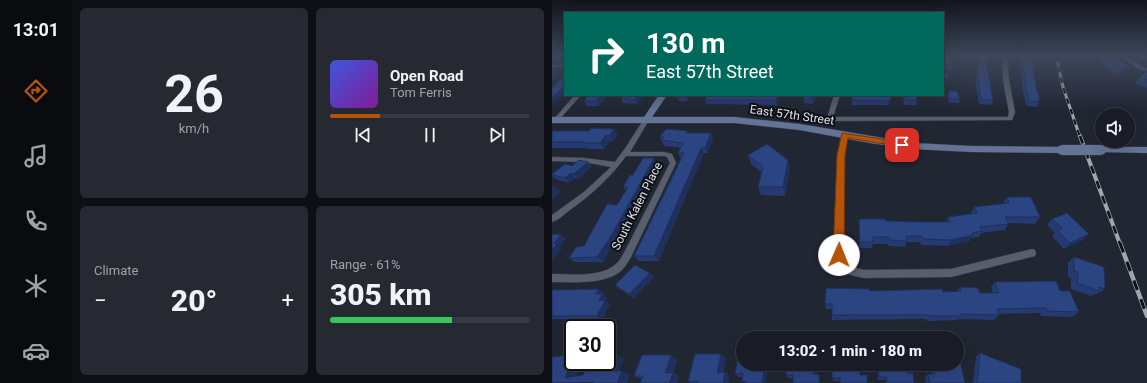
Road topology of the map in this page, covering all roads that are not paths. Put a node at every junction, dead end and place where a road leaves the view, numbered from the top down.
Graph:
1 (1005, 74) edge
2 (577, 96) edge
3 (662, 96) edge
4 (837, 96) edge
5 (554, 120) edge
6 (646, 120) junction
7 (844, 135) junction
8 (1147, 150) edge
9 (624, 154) junction
10 (552, 159) edge
11 (616, 165) junction
12 (552, 219) edge
13 (1032, 253) dead end
14 (552, 278) edge

1 - 4 street, East 57th Street
2 - 5 street
3 - 6 main road
5 - 6 main road, East 57th Street
6 - 7 main road, East 57th Street
6 - 9 street
7 - 8 main road, East 57th Street, bridge
7 - 13 street
9 - 11 street
9 - 14 street, South Kalen Place
10 - 11 street
11 - 12 street

